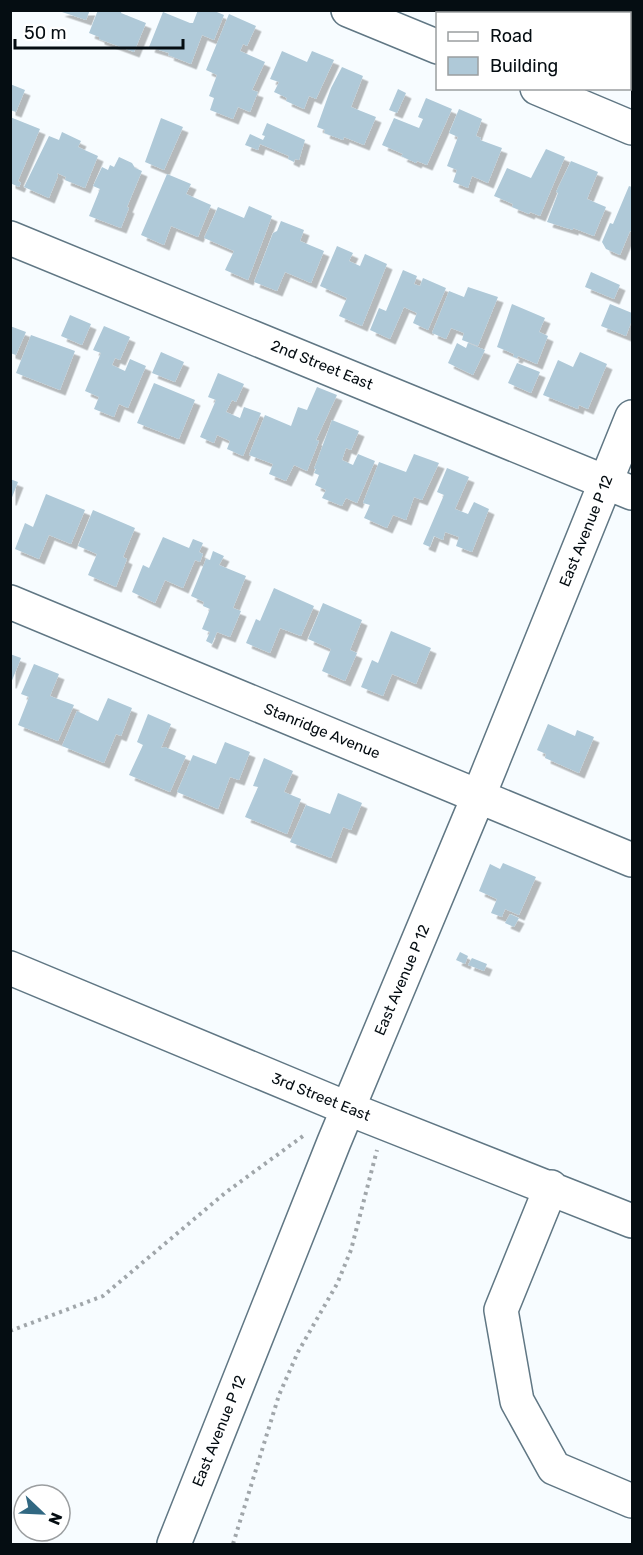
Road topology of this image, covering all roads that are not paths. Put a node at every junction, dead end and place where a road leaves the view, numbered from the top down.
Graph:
1 (348, 10) edge
2 (436, 46) edge
3 (542, 90) edge
4 (633, 128) edge
5 (10, 238) edge
6 (633, 417) edge
7 (619, 487) edge
8 (10, 603) edge
9 (479, 795) junction
10 (633, 860) edge
11 (10, 968) edge
12 (348, 1109) junction
13 (551, 1187) junction
14 (633, 1221) edge
15 (633, 1501) edge
16 (174, 1545) edge

1 - 2 street
3 - 4 street
5 - 7 street, 2nd Street East
6 - 7 street, East Avenue P 12
7 - 9 street, East Avenue P 12
8 - 9 street, Stanridge Avenue
9 - 10 street, Stanridge Avenue
9 - 12 street, East Avenue P 12
11 - 12 street, 3rd Street East
12 - 13 street, 3rd Street East
12 - 16 street, East Avenue P 12
13 - 14 street, 3rd Street East
13 - 15 street

